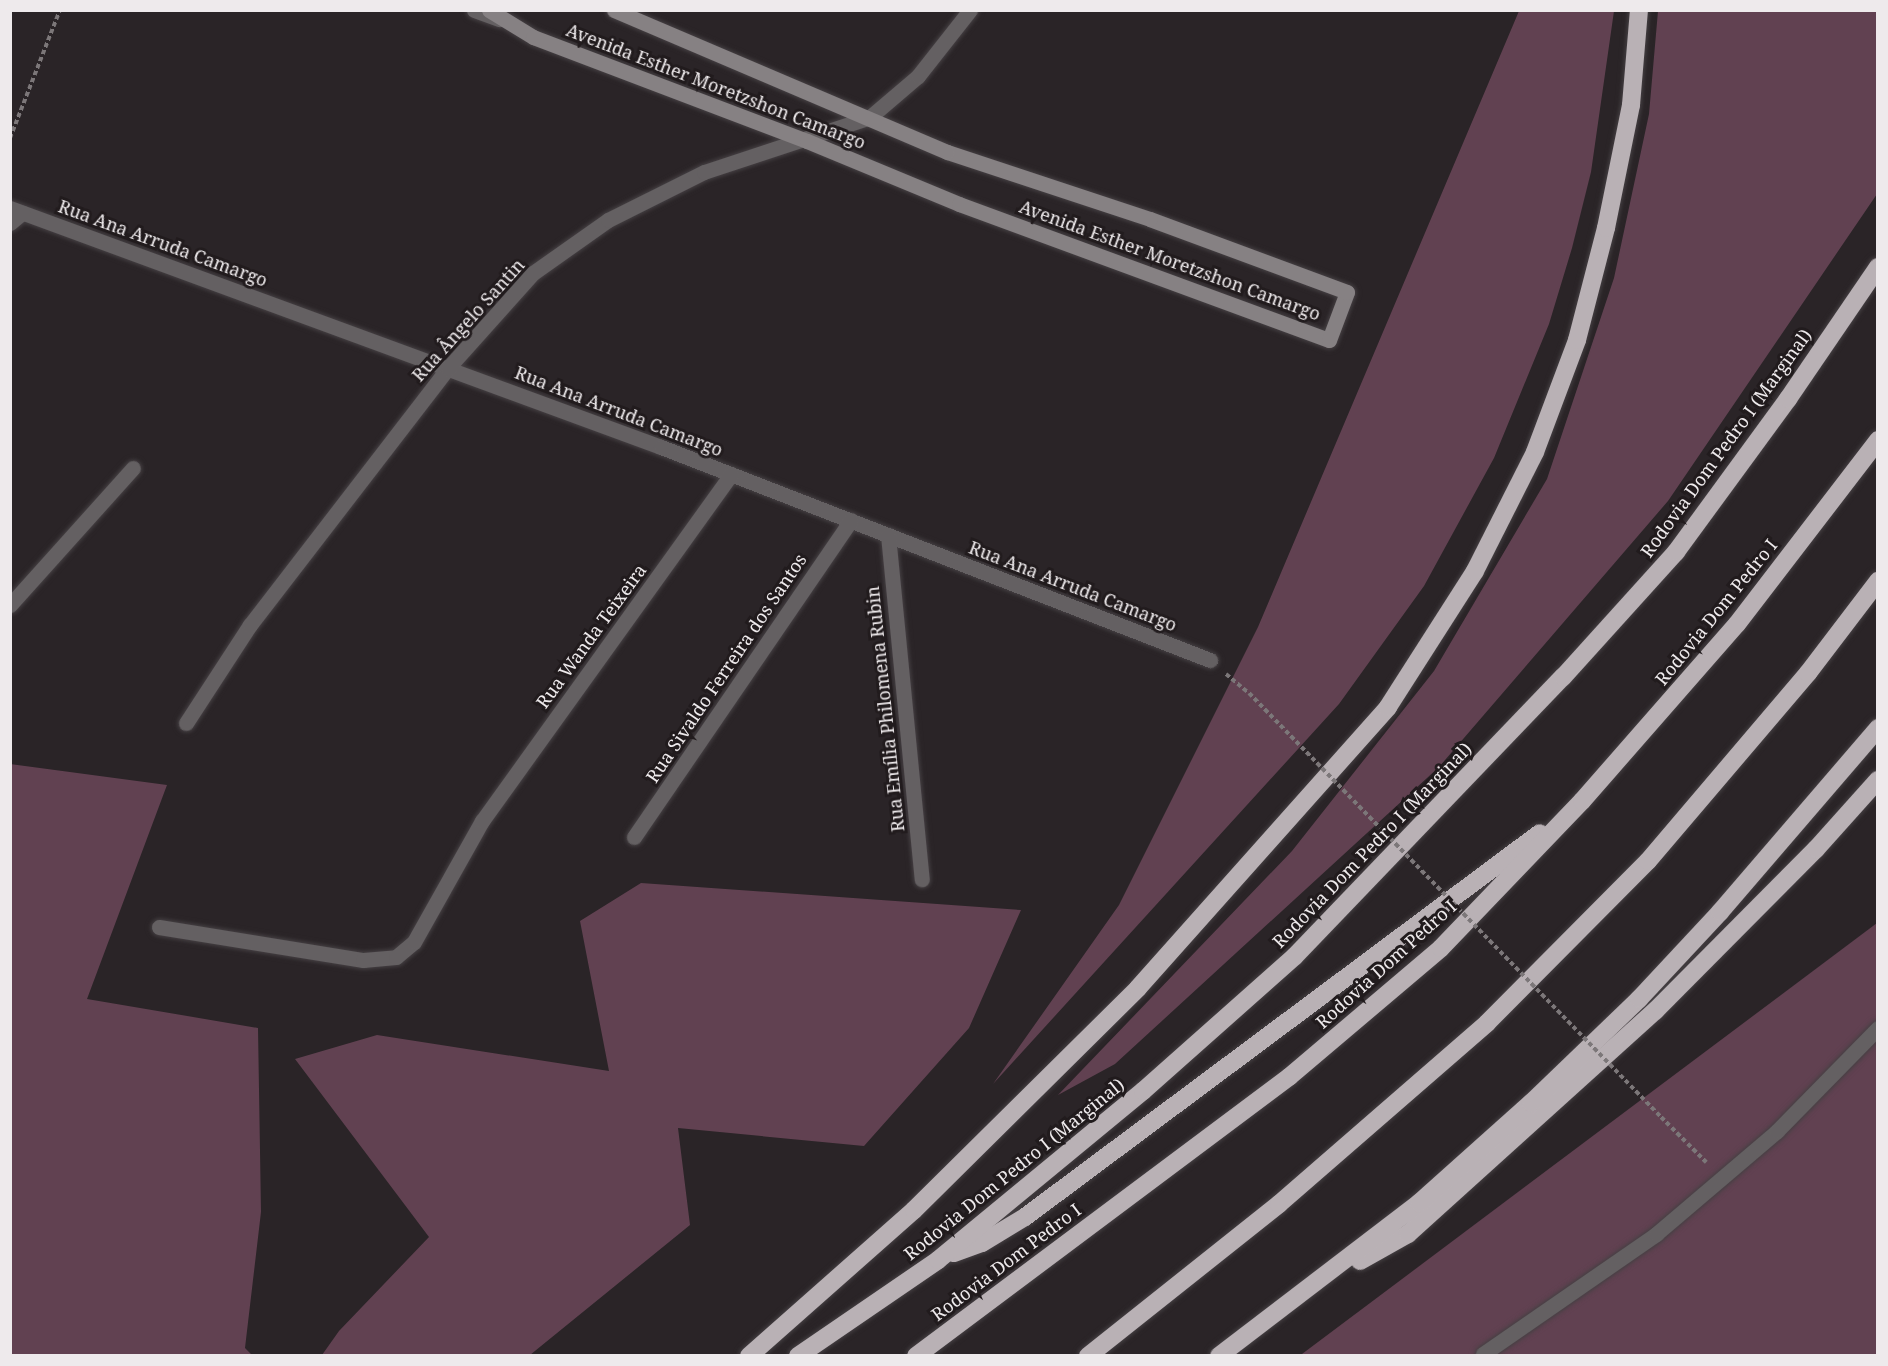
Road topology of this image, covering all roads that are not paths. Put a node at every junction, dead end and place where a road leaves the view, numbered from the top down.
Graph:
1 (474, 10) edge
2 (614, 10) edge
3 (970, 10) edge
4 (1639, 10) edge
5 (494, 15) edge
6 (870, 117) junction
7 (807, 141) junction
8 (16, 210) edge
9 (10, 224) edge
10 (1878, 267) edge
11 (448, 368) junction
12 (1878, 440) edge
13 (133, 468) dead end
14 (731, 474) junction
15 (850, 520) junction
16 (888, 535) junction
17 (1878, 581) edge
18 (10, 605) edge
19 (1210, 660) dead end
20 (186, 723) dead end
21 (1878, 728) edge
22 (1878, 780) edge
23 (1582, 801) junction
24 (634, 837) dead end
25 (922, 879) dead end
26 (159, 927) dead end
27 (1878, 1029) edge
28 (938, 1260) junction
29 (1309, 1289) junction
30 (1483, 1354) edge
31 (749, 1356) edge
32 (798, 1356) edge
33 (916, 1356) edge
34 (1088, 1356) edge
35 (1219, 1356) edge

1 - 5 street
2 - 6 street, Avenida Esther Moretzshon Camargo
3 - 6 street, Rua Ângelo Santin
4 - 31 highway
5 - 7 street, Avenida Esther Moretzshon Camargo
6 - 7 street, Rua Ângelo Santin
6 - 7 street, Avenida Esther Moretzshon Camargo
7 - 11 street, Rua Ângelo Santin
8 - 9 street
8 - 11 street, Rua Ana Arruda Camargo
10 - 28 highway, Rodovia Dom Pedro I (Marginal)
11 - 14 street, Rua Ana Arruda Camargo
11 - 20 street, Rua Ângelo Santin
12 - 23 highway, Rodovia Dom Pedro I
13 - 18 street
14 - 15 street, Rua Ana Arruda Camargo
14 - 26 street, Rua Wanda Teixeira
15 - 16 street, Rua Ana Arruda Camargo
15 - 24 street, Rua Sivaldo Ferreira dos Santos
16 - 19 street, Rua Ana Arruda Camargo
16 - 25 street, Rua Emília Philomena Rubin
17 - 34 highway
21 - 29 highway
22 - 29 highway
23 - 28 highway
23 - 33 highway, Rodovia Dom Pedro I
27 - 30 street
28 - 32 highway, Rodovia Dom Pedro I (Marginal)
29 - 35 highway

